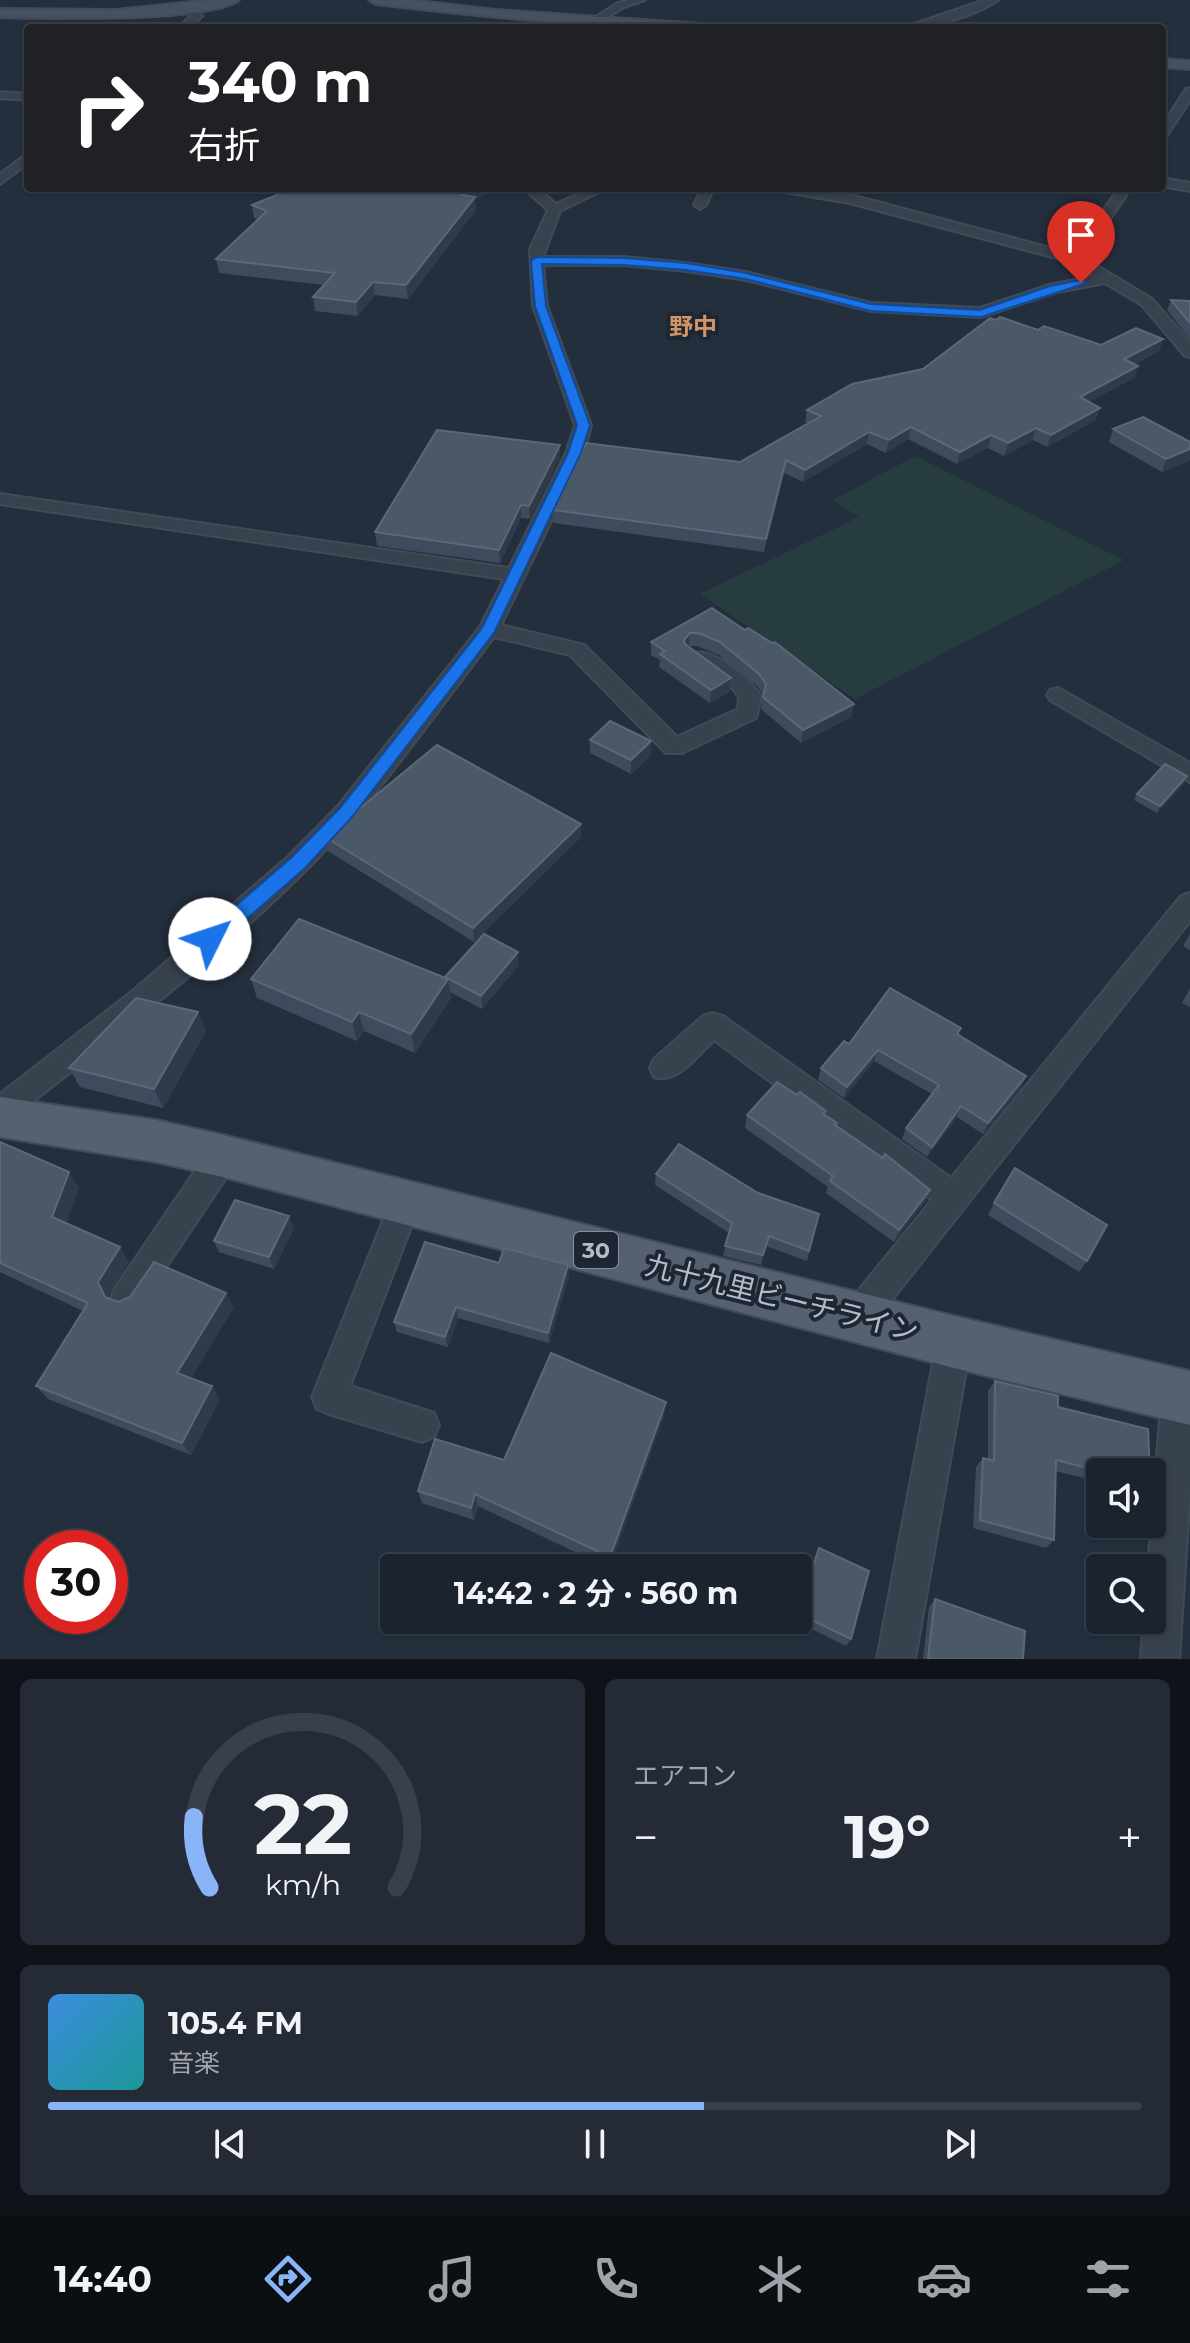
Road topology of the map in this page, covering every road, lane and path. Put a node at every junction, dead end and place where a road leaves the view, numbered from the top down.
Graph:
1 (232, 0) edge
2 (376, 0) edge
3 (640, 0) edge
4 (993, 0) edge
5 (188, 9) junction
6 (0, 13) edge
7 (596, 20) junction
8 (188, 24) edge
9 (649, 24) edge
10 (924, 24) edge
11 (1166, 63) edge
12 (1190, 65) edge
13 (1190, 91) edge
14 (0, 95) edge
15 (24, 97) edge
16 (1166, 129) edge
17 (24, 160) edge
18 (0, 180) edge
19 (1166, 183) edge
20 (1190, 187) edge
21 (534, 192) edge
22 (592, 192) edge
23 (706, 192) edge
24 (808, 192) edge
25 (1122, 192) edge
26 (700, 205) dead end
27 (555, 209) junction
28 (1076, 259) junction
29 (536, 261) junction
30 (1109, 278) junction
31 (1147, 302) junction
32 (1176, 304) edge
33 (1190, 352) edge
34 (0, 499) edge
35 (515, 575) junction
36 (489, 629) junction
37 (696, 654) edge
38 (1058, 695) dead end
39 (1190, 774) edge
40 (1190, 903) edge
41 (664, 1068) dead end
42 (0, 1114) edge
43 (223, 1156) junction
44 (954, 1198) junction
45 (406, 1201) junction
46 (127, 1298) edge
47 (857, 1318) junction
48 (954, 1342) junction
49 (1184, 1397) edge
50 (422, 1425) dead end
51 (896, 1659) edge
52 (1160, 1659) edge

1 - 5 main road
2 - 7 main road
3 - 7 street
4 - 10 street
5 - 6 main road
5 - 8 street
7 - 9 main road
11 - 12 main road
13 - 16 street
14 - 15 street
17 - 18 street
19 - 20 street
21 - 27 street
22 - 27 street
23 - 26 street
24 - 28 street
25 - 28 street
27 - 29 street
28 - 30 street
29 - 30 street
29 - 35 street
30 - 31 street
31 - 32 street
31 - 33 street
34 - 35 street
35 - 36 street
36 - 37 street
36 - 42 street
38 - 39 street
40 - 44 street
41 - 44 street
42 - 43 main road, 九十九里ビーチライン / 30
43 - 45 main road, 九十九里ビーチライン / 30
43 - 46 street
44 - 47 street
45 - 47 main road, 九十九里ビーチライン / 30
45 - 50 street
47 - 48 main road, 九十九里ビーチライン / 30
48 - 49 main road, 九十九里ビーチライン / 30
48 - 51 street
49 - 52 street

